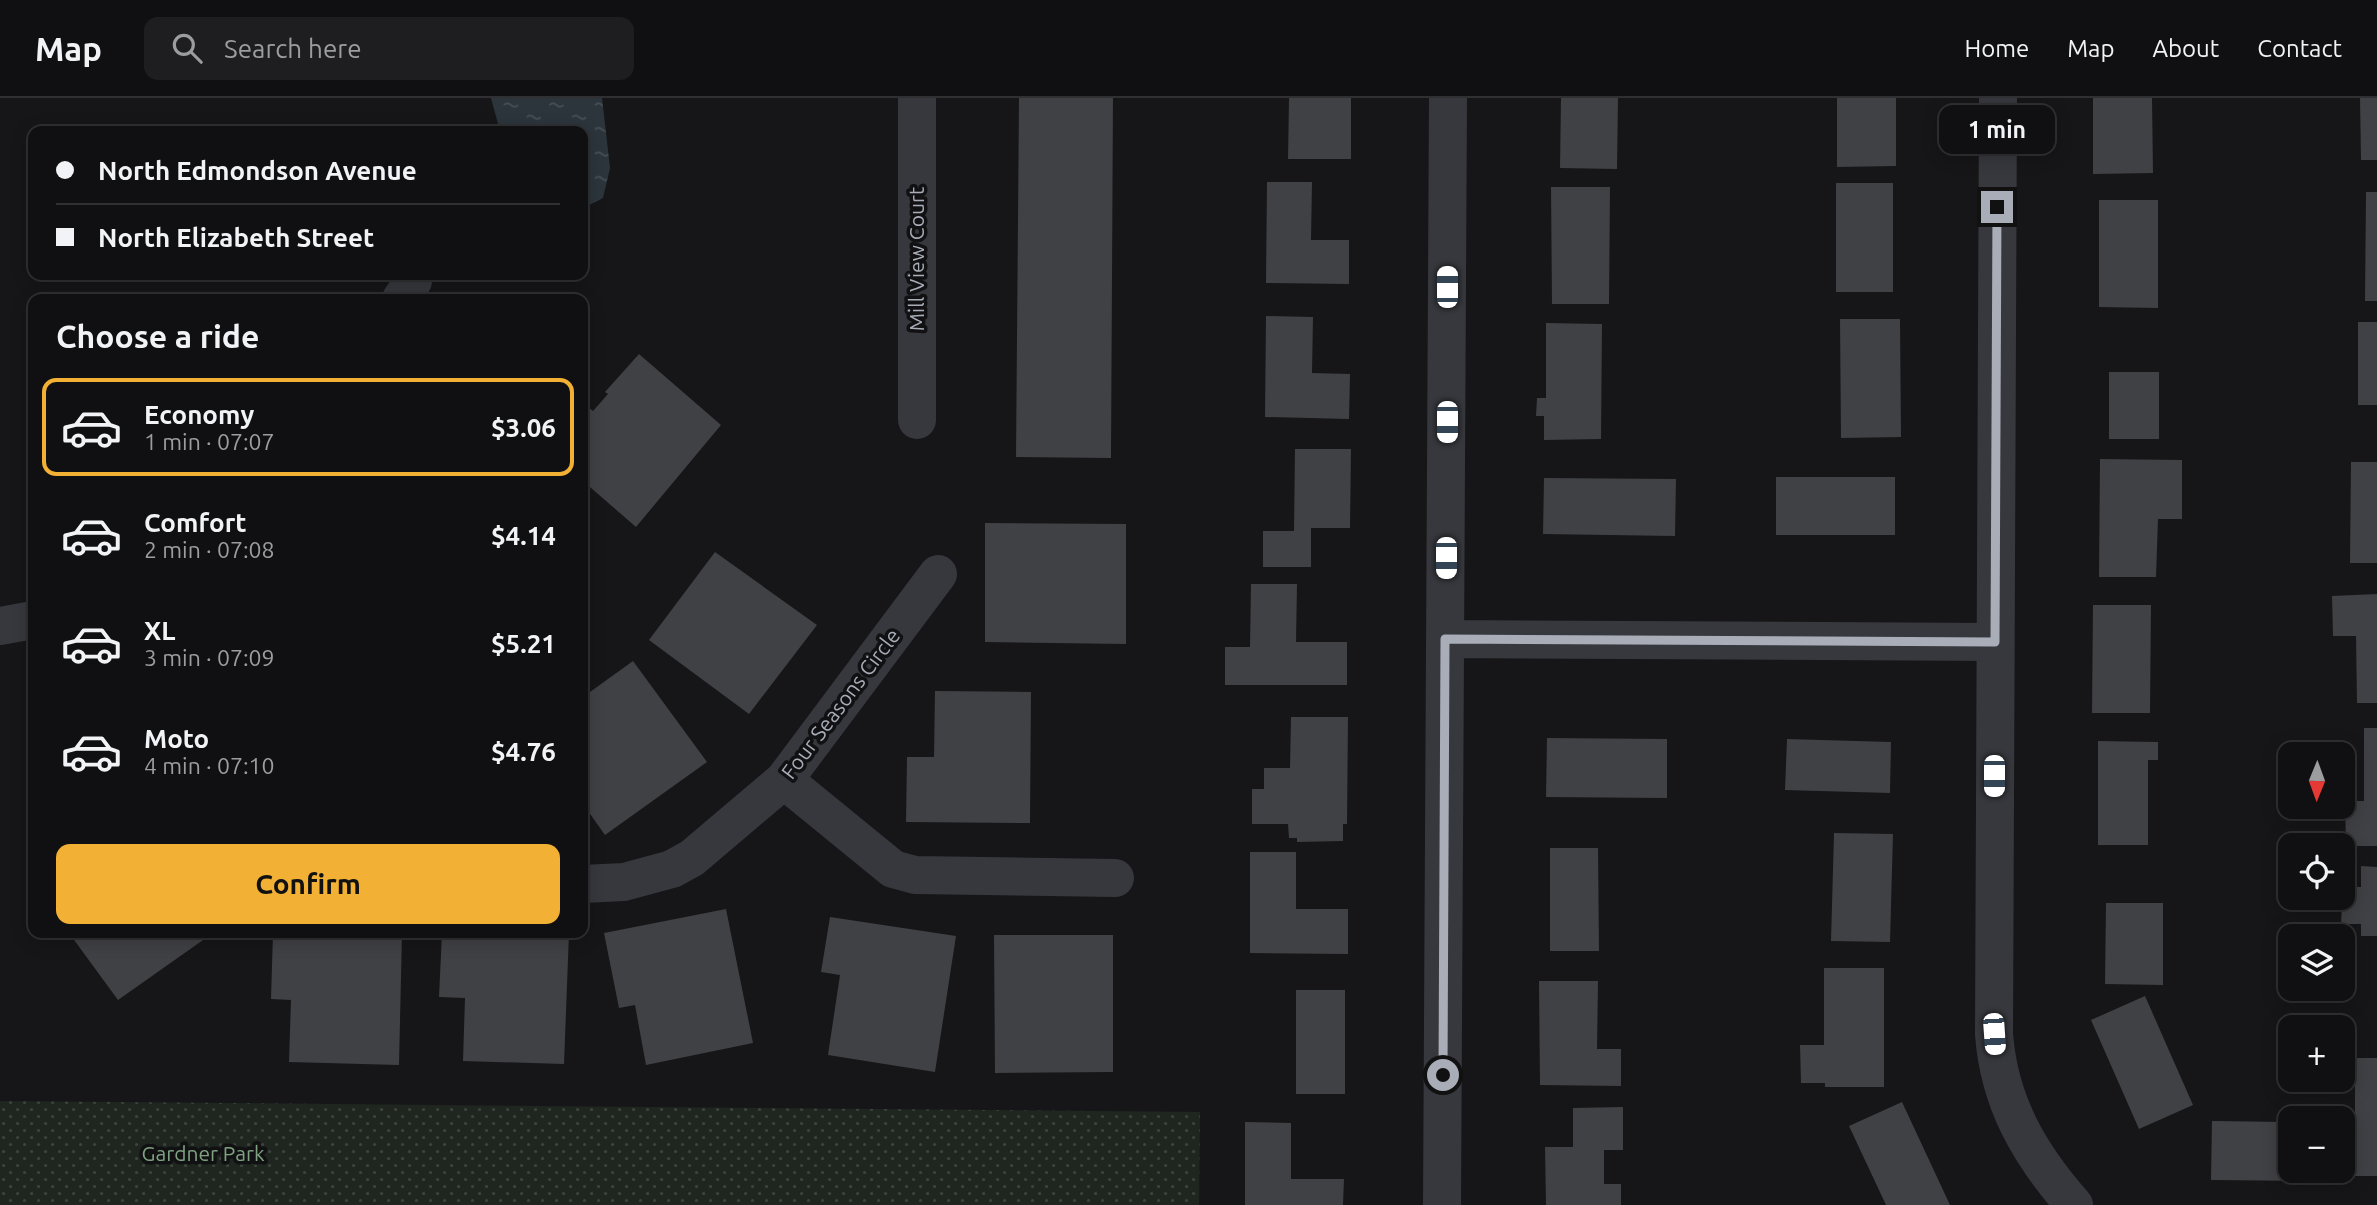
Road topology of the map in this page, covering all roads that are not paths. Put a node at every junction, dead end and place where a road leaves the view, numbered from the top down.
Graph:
1 (917, 98) edge
2 (1448, 98) edge
3 (1998, 98) edge
4 (917, 419) dead end
5 (938, 575) dead end
6 (28, 621) edge
7 (0, 626) edge
8 (1445, 639) junction
9 (1995, 642) junction
10 (784, 780) junction
11 (1115, 878) dead end
12 (588, 884) edge
13 (1442, 1205) edge
14 (2073, 1205) edge

1 - 4 street, Mill View Court
2 - 8 street
3 - 9 street
5 - 10 street, Four Seasons Circle
6 - 7 street
8 - 9 street
8 - 13 street
9 - 14 street
10 - 11 street
10 - 12 street, Four Seasons Circle

